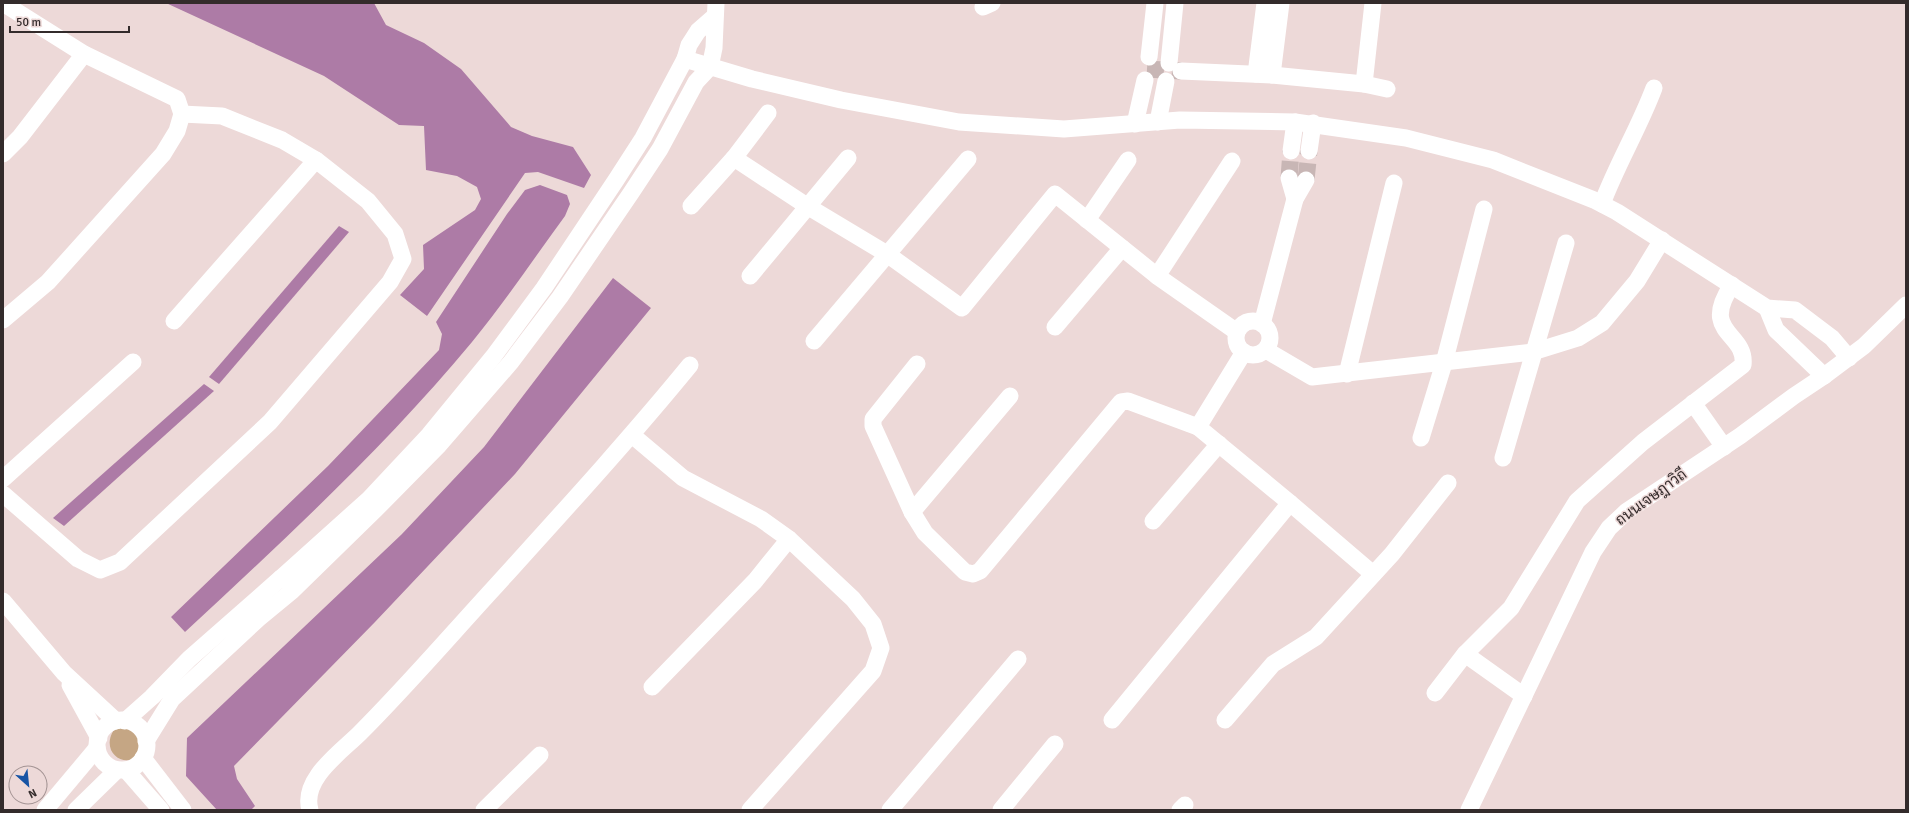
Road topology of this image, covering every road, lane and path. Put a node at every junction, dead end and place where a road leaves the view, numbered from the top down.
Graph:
1 (3, 3) edge
2 (1155, 3) edge
3 (1175, 3) edge
4 (1265, 3) edge
5 (1281, 3) edge
6 (1373, 3) edge
7 (715, 10) edge
8 (84, 54) junction
9 (1149, 57) dead end
10 (685, 60) junction
11 (710, 67) junction
12 (1264, 74) junction
13 (1145, 80) dead end
14 (1166, 81) dead end
15 (1364, 84) junction
16 (1654, 88) dead end
17 (1387, 89) dead end
18 (768, 113) dead end
19 (182, 114) junction
20 (1158, 122) junction
21 (1295, 122) junction
22 (1313, 123) junction
23 (1135, 124) junction
24 (1291, 151) tunnel mouth
25 (1309, 151) tunnel mouth
26 (3, 154) edge
27 (734, 158) junction
28 (848, 158) dead end
29 (968, 158) dead end
30 (316, 160) junction
31 (1128, 160) dead end
32 (1232, 161) dead end
33 (1297, 179) tunnel mouth
34 (616, 180) junction
35 (1394, 183) dead end
36 (631, 193) junction
37 (1602, 204) junction
38 (691, 206) dead end
39 (807, 206) junction
40 (1484, 209) dead end
41 (1087, 220) junction
42 (1662, 240) junction
43 (1566, 243) dead end
44 (1122, 248) junction
45 (887, 254) junction
46 (750, 276) dead end
47 (1157, 276) junction
48 (1732, 285) junction
49 (1906, 305) edge
50 (1767, 308) junction
51 (3, 320) edge
52 (174, 320) dead end
53 (1262, 324) junction
54 (1055, 327) dead end
55 (1237, 332) junction
56 (814, 341) dead end
57 (1266, 350) junction
58 (1533, 352) junction
59 (1241, 358) junction
60 (1849, 358) junction
61 (133, 362) dead end
62 (1444, 363) junction
63 (917, 364) dead end
64 (690, 365) dead end
65 (1347, 374) junction
66 (1824, 376) junction
67 (1010, 396) dead end
68 (1694, 403) junction
69 (1198, 427) junction
70 (632, 435) junction
71 (1421, 438) dead end
72 (1219, 444) junction
73 (1724, 447) junction
74 (1503, 458) dead end
75 (3, 479) edge
76 (1448, 483) dead end
77 (3, 494) edge
78 (1290, 503) junction
79 (912, 512) junction
80 (1153, 521) dead end
81 (789, 539) junction
82 (1373, 574) junction
83 (281, 578) junction
84 (292, 591) junction
85 (3, 601) edge
86 (1465, 654) junction
87 (1018, 659) dead end
88 (64, 674) junction
89 (652, 687) dead end
90 (1435, 693) dead end
91 (1524, 696) junction
92 (1112, 720) dead end
93 (1225, 720) dead end
94 (121, 721) junction
95 (146, 741) junction
96 (98, 743) junction
97 (1055, 744) dead end
98 (540, 755) dead end
99 (143, 758) junction
100 (122, 770) junction
101 (45, 810) edge
102 (76, 810) edge
103 (161, 810) edge
104 (183, 810) edge
105 (310, 810) edge
106 (484, 810) edge
107 (750, 810) edge
108 (890, 810) edge
109 (1001, 810) edge
110 (1469, 810) edge

1 - 8 street
2 - 9 street
3 - 12 street
4 - 12 street
5 - 12 street
6 - 15 street
7 - 10 street
7 - 11 street
8 - 19 street
8 - 26 street
10 - 11 street
10 - 34 street
11 - 23 street
11 - 36 street
12 - 15 street
13 - 23 street
14 - 20 street
15 - 17 street
16 - 37 street
18 - 27 street
19 - 30 street
19 - 51 street
20 - 21 street
20 - 23 street
21 - 22 street
21 - 24 street
22 - 25 street
22 - 37 street
27 - 38 street
27 - 39 street
28 - 39 street
29 - 45 street
30 - 52 street
30 - 77 street
31 - 41 street
32 - 47 street
33 - 53 street
34 - 36 street
34 - 83 street
35 - 65 street
36 - 84 street
37 - 42 street
39 - 45 street
39 - 46 street
40 - 62 street
41 - 44 street
41 - 45 street
42 - 48 street
42 - 58 street
43 - 58 street
44 - 47 street
44 - 54 street
45 - 56 street
47 - 55 street
48 - 50 street
48 - 68 street
49 - 60 street, ถนนเจษฎาวิถี
50 - 60 street
50 - 66 street
53 - 55 street
53 - 57 street
55 - 59 street
57 - 59 street
57 - 65 street
58 - 62 street
58 - 74 street
59 - 69 street
60 - 66 street, ถนนเจษฎาวิถี
61 - 75 street
62 - 65 street
62 - 71 street
63 - 79 street
64 - 70 street
66 - 73 street, ถนนเจษฎาวิถี
67 - 79 street
68 - 73 street
68 - 86 street
69 - 72 street
69 - 79 street
70 - 81 street
70 - 105 street
72 - 78 street
72 - 80 street
73 - 91 street, ถนนเจษฎาวิถี
76 - 82 street
78 - 82 street
78 - 92 street
81 - 89 street
81 - 107 street
82 - 93 street
83 - 84 street
83 - 94 street
84 - 95 street
85 - 88 street
86 - 90 street
86 - 91 street
87 - 108 street
88 - 94 street
88 - 96 street
91 - 110 street, ถนนเจษฎาวิถี
94 - 95 street
94 - 96 street
95 - 99 street
96 - 100 street
96 - 101 street
97 - 109 street
98 - 106 street
99 - 100 street
99 - 104 street
100 - 102 street
100 - 103 street

